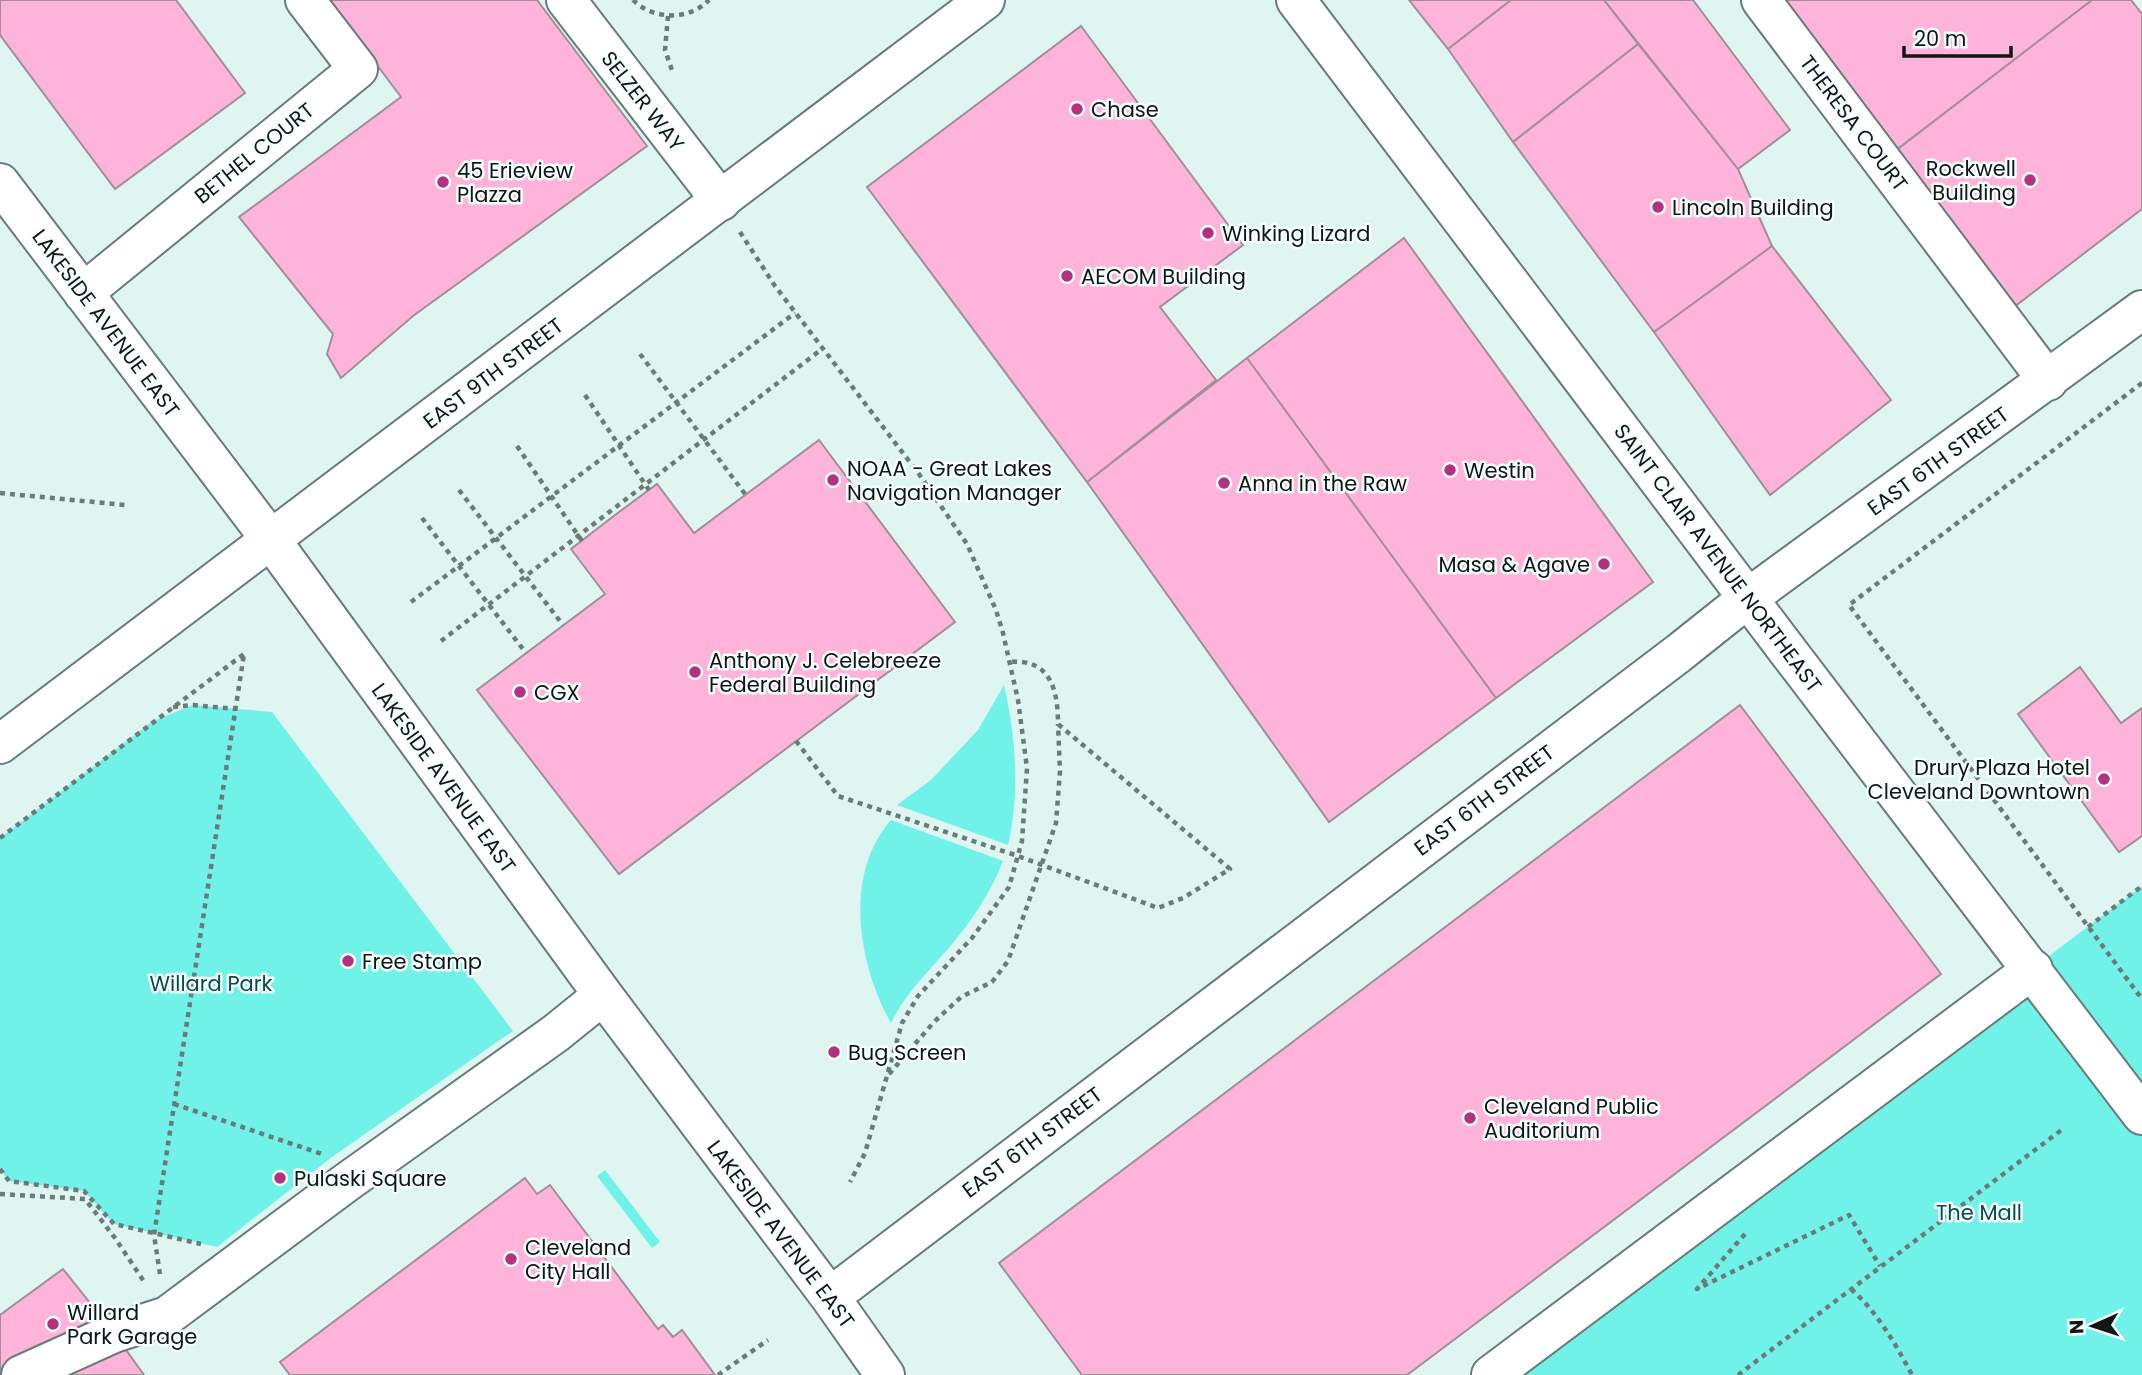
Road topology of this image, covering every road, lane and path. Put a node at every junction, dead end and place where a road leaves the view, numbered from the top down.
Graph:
1 (305, 0) edge
2 (566, 0) edge
3 (633, 0) edge
4 (709, 0) edge
5 (985, 0) edge
6 (1296, 0) edge
7 (1761, 0) edge
8 (668, 16) junction
9 (665, 50) dead end
10 (0, 183) edge
11 (721, 201) junction
12 (83, 293) junction
13 (2142, 310) edge
14 (795, 313) junction
15 (822, 349) junction
16 (640, 354) dead end
17 (2048, 381) junction
18 (2142, 383) edge
19 (585, 395) dead end
20 (676, 402) junction
21 (704, 440) junction
22 (517, 446) dead end
23 (619, 446) junction
24 (645, 484) junction
25 (459, 490) dead end
26 (649, 490) dead end
27 (0, 493) edge
28 (745, 494) dead end
29 (552, 496) junction
30 (125, 505) dead end
31 (422, 518) dead end
32 (496, 538) junction
33 (580, 538) junction
34 (271, 540) junction
35 (459, 566) junction
36 (526, 576) junction
37 (1748, 598) junction
38 (411, 602) dead end
39 (489, 604) junction
40 (563, 625) dead end
41 (441, 641) dead end
42 (526, 653) dead end
43 (1009, 662) junction
44 (172, 707) junction
45 (235, 709) junction
46 (1058, 724) junction
47 (796, 741) dead end
48 (0, 744) edge
49 (0, 838) edge
50 (1018, 856) junction
51 (1041, 866) junction
52 (2142, 886) edge
53 (2088, 927) junction
54 (2033, 969) junction
55 (603, 995) junction
56 (2142, 999) edge
57 (887, 1076) junction
58 (174, 1104) junction
59 (2142, 1115) edge
60 (2064, 1128) dead end
61 (332, 1157) dead end
62 (0, 1169) edge
63 (850, 1182) dead end
64 (0, 1194) edge
65 (1746, 1233) dead end
66 (154, 1235) junction
67 (204, 1244) dead end
68 (1880, 1266) junction
69 (1851, 1289) junction
70 (830, 1297) junction
71 (167, 1316) junction
72 (768, 1340) dead end
73 (0, 1373) edge
74 (10, 1375) edge
75 (21, 1375) edge
76 (718, 1375) edge
77 (885, 1375) edge
78 (1491, 1375) edge
79 (1738, 1375) edge
80 (1912, 1375) edge

1 - 12 street, BETHEL COURT
2 - 11 street, SELZER WAY
3 - 8 path
4 - 8 path
5 - 11 street, EAST 9TH STREET
6 - 37 street, SAINT CLAIR AVENUE NORTHEAST
7 - 17 street, THERESA COURT
8 - 9 path
10 - 12 street, LAKESIDE AVENUE EAST
11 - 14 path
11 - 34 street, EAST 9TH STREET
12 - 34 street, LAKESIDE AVENUE EAST
13 - 17 street, EAST 6TH STREET
14 - 15 path
14 - 20 path
15 - 21 path
15 - 43 path
16 - 20 path
17 - 37 street, EAST 6TH STREET
18 - 53 path
19 - 23 path
20 - 21 path
20 - 23 path
21 - 24 path
21 - 28 path
22 - 29 path
23 - 24 path
23 - 29 path
24 - 26 path
24 - 33 path
25 - 32 path
27 - 30 path
29 - 32 path
29 - 33 path
31 - 35 path
32 - 35 path
32 - 36 path
33 - 36 path
34 - 48 street, EAST 9TH STREET
34 - 55 street, LAKESIDE AVENUE EAST
35 - 38 path
35 - 39 path
36 - 39 path
36 - 40 path
37 - 54 street, SAINT CLAIR AVENUE NORTHEAST
37 - 70 street, EAST 6TH STREET
39 - 41 path
39 - 42 path
43 - 46 path
43 - 50 path
44 - 45 path
44 - 45 path
44 - 49 path
45 - 58 path
46 - 51 path
46 - 51 path
47 - 50 path
50 - 51 path
50 - 57 path
51 - 57 path
52 - 53 path
53 - 56 path
54 - 59 street, SAINT CLAIR AVENUE NORTHEAST
54 - 78 street
55 - 70 street, LAKESIDE AVENUE EAST
55 - 71 street
57 - 63 path
58 - 61 path
58 - 66 path
60 - 68 path
62 - 66 path
64 - 71 path
65 - 68 path
66 - 67 path
66 - 71 path
68 - 69 path
69 - 79 path
69 - 80 path
70 - 77 street, LAKESIDE AVENUE EAST
71 - 75 street
72 - 76 path
73 - 74 street

